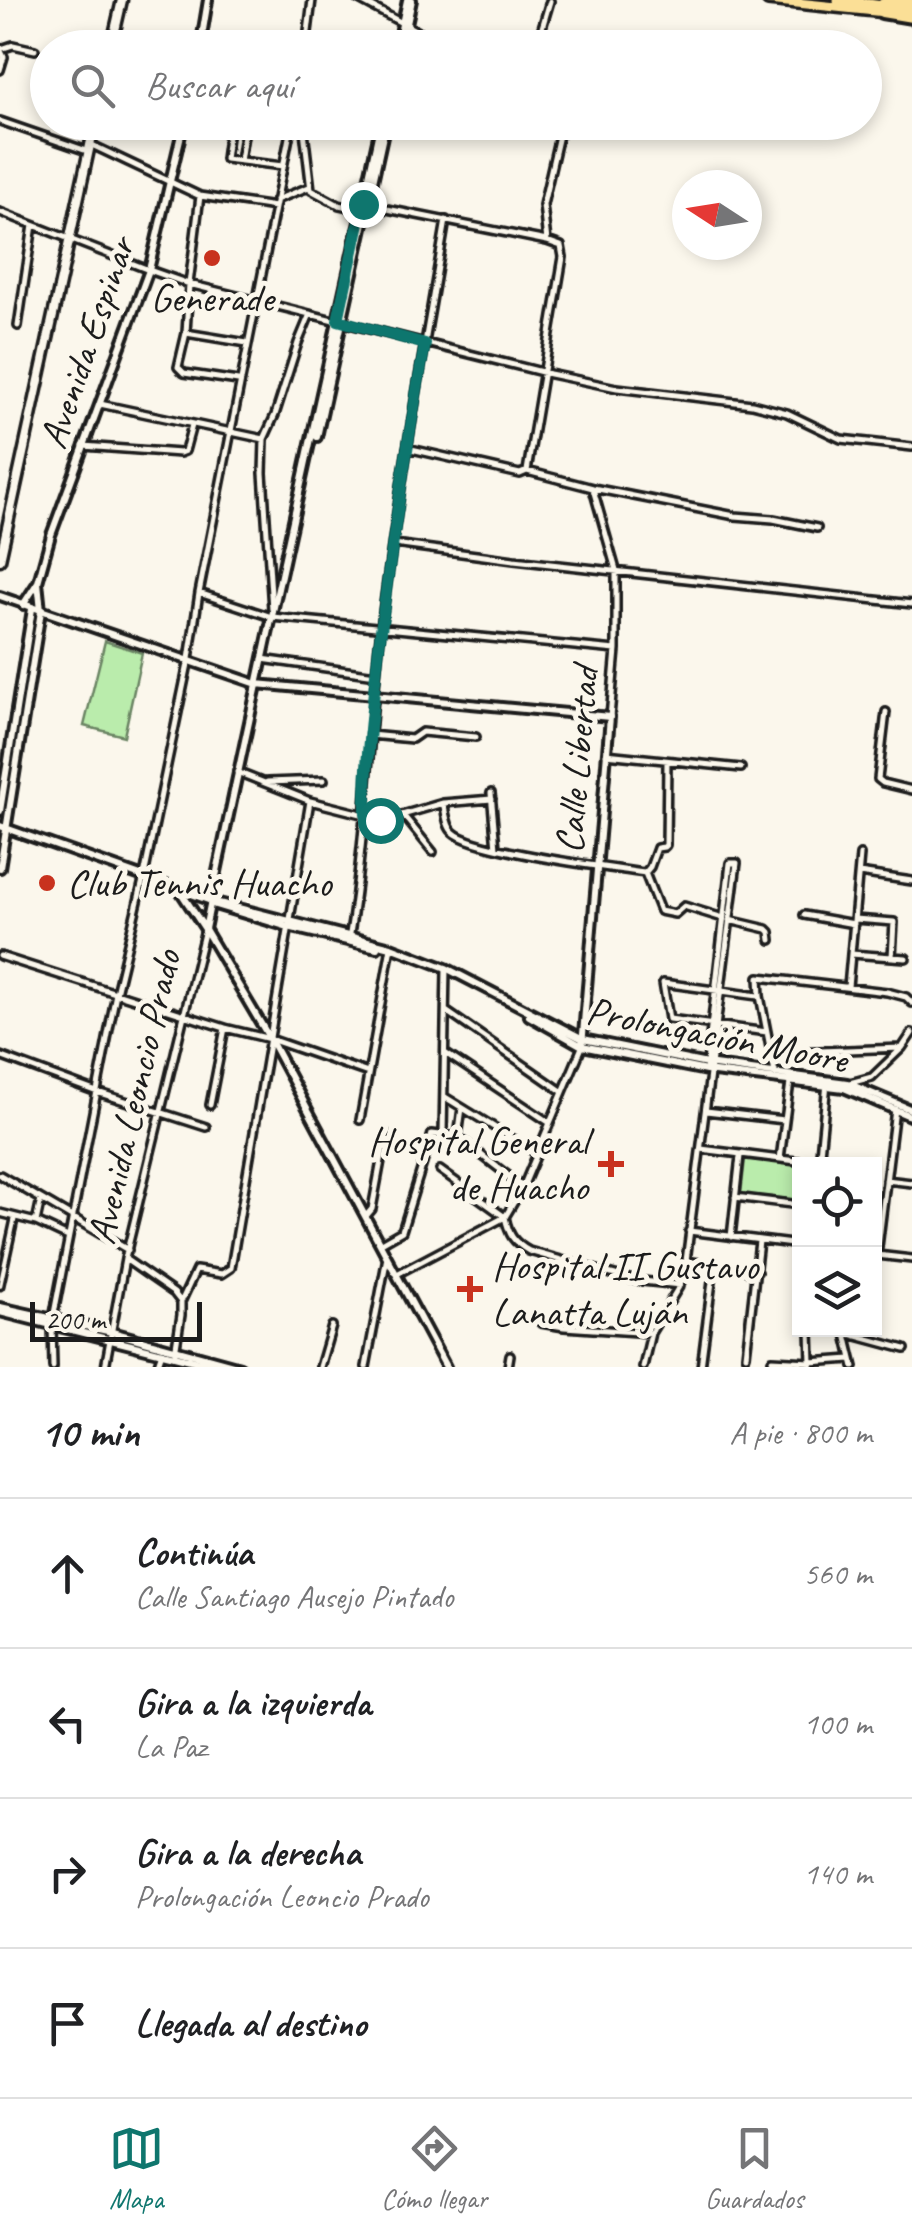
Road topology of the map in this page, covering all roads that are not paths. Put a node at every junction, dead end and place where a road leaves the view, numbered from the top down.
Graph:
1 (122, 0) edge
2 (208, 0) edge
3 (312, 0) edge
4 (359, 0) edge
5 (410, 0) edge
6 (768, 0) edge
7 (838, 0) edge
8 (550, 2) edge
9 (883, 8) junction
10 (912, 11) edge
11 (405, 24) junction
12 (116, 30) edge
13 (203, 30) edge
14 (308, 30) edge
15 (404, 30) edge
16 (416, 30) edge
17 (541, 30) edge
18 (1, 49) edge
19 (30, 49) edge
20 (0, 70) edge
21 (0, 121) edge
22 (30, 130) edge
23 (62, 140) edge
24 (93, 140) edge
25 (180, 140) edge
26 (228, 140) edge
27 (243, 140) edge
28 (288, 140) edge
29 (304, 140) edge
30 (379, 140) edge
31 (558, 140) edge
32 (91, 149) junction
33 (240, 161) junction
34 (283, 166) junction
35 (170, 184) junction
36 (309, 187) junction
37 (200, 196) junction
38 (276, 203) junction
39 (364, 206) junction
40 (0, 212) edge
41 (446, 220) junction
42 (33, 225) junction
43 (69, 240) junction
44 (547, 240) junction
45 (149, 270) junction
46 (189, 284) junction
47 (256, 299) junction
48 (310, 314) junction
49 (340, 321) junction
50 (18, 326) dead end
51 (186, 333) junction
52 (248, 343) junction
53 (425, 344) junction
54 (543, 372) junction
55 (240, 381) junction
56 (99, 404) junction
57 (192, 425) junction
58 (230, 432) junction
59 (264, 439) junction
60 (83, 446) junction
61 (912, 447) edge
62 (407, 448) junction
63 (527, 472) junction
64 (593, 488) junction
65 (817, 528) dead end
66 (392, 544) junction
67 (0, 560) edge
68 (616, 570) junction
69 (38, 582) junction
70 (199, 593) junction
71 (0, 596) edge
72 (912, 604) edge
73 (23, 606) junction
74 (37, 610) junction
75 (272, 617) junction
76 (382, 628) junction
77 (616, 650) junction
78 (189, 660) junction
79 (262, 660) junction
80 (376, 675) junction
81 (257, 684) junction
82 (374, 694) junction
83 (886, 712) dead end
84 (610, 717) junction
85 (370, 736) junction
86 (476, 737) dead end
87 (606, 754) junction
88 (667, 760) junction
89 (742, 768) dead end
90 (237, 772) junction
91 (324, 780) dead end
92 (263, 782) junction
93 (912, 790) edge
94 (310, 802) junction
95 (442, 803) junction
96 (0, 811) edge
97 (366, 814) junction
98 (403, 816) junction
99 (3, 827) edge
100 (496, 848) junction
101 (433, 852) dead end
102 (860, 855) dead end
103 (733, 863) dead end
104 (598, 866) junction
105 (0, 868) edge
106 (645, 872) junction
107 (859, 873) junction
108 (144, 876) junction
109 (912, 881) edge
110 (179, 890) junction
111 (211, 901) junction
112 (804, 914) dead end
113 (726, 919) junction
114 (854, 921) junction
115 (288, 924) junction
116 (205, 929) junction
117 (349, 938) junction
118 (772, 940) dead end
119 (390, 949) junction
120 (852, 954) junction
121 (0, 956) edge
122 (892, 957) junction
123 (906, 958) dead end
124 (446, 970) junction
125 (848, 987) junction
126 (718, 990) junction
127 (116, 993) junction
128 (760, 996) junction
129 (912, 1003) edge
130 (445, 1010) junction
131 (184, 1014) junction
132 (714, 1026) junction
133 (226, 1028) junction
134 (767, 1032) junction
135 (912, 1033) edge
136 (270, 1039) junction
137 (583, 1043) junction
138 (902, 1048) junction
139 (445, 1052) junction
140 (792, 1052) dead end
141 (0, 1056) edge
142 (709, 1068) junction
143 (368, 1072) junction
144 (775, 1072) junction
145 (790, 1078) junction
146 (827, 1083) junction
147 (846, 1085) junction
148 (97, 1092) junction
149 (563, 1092) junction
150 (444, 1098) junction
151 (210, 1106) dead end
152 (896, 1107) junction
153 (462, 1108) junction
154 (162, 1111) junction
155 (706, 1111) junction
156 (912, 1114) edge
157 (360, 1120) dead end
158 (784, 1120) junction
159 (550, 1123) junction
160 (206, 1127) dead end
161 (386, 1134) dead end
162 (443, 1135) junction
163 (458, 1137) junction
164 (700, 1149) junction
165 (537, 1154) junction
166 (740, 1154) junction
167 (818, 1157) edge
168 (780, 1159) junction
169 (792, 1161) edge
170 (440, 1170) dead end
171 (882, 1171) edge
172 (886, 1172) junction
173 (0, 1175) edge
174 (886, 1180) junction
175 (912, 1183) edge
176 (523, 1187) junction
177 (736, 1197) junction
178 (41, 1198) junction
179 (882, 1198) edge
180 (792, 1204) edge
181 (0, 1212) edge
182 (15, 1216) junction
183 (366, 1216) junction
184 (74, 1217) junction
185 (505, 1217) junction
186 (36, 1222) junction
187 (689, 1231) junction
188 (68, 1237) junction
189 (731, 1237) junction
190 (759, 1241) junction
191 (381, 1242) junction
192 (792, 1244) edge
193 (128, 1250) junction
194 (387, 1254) junction
195 (882, 1256) edge
196 (126, 1260) junction
197 (912, 1260) edge
198 (686, 1261) junction
199 (714, 1266) junction
200 (757, 1272) junction
201 (398, 1274) junction
202 (0, 1286) edge
203 (680, 1286) junction
204 (180, 1302) junction
205 (0, 1310) edge
206 (52, 1321) junction
207 (540, 1322) dead end
208 (332, 1326) dead end
209 (651, 1332) junction
210 (110, 1335) junction
211 (810, 1337) edge
212 (847, 1337) edge
213 (867, 1337) edge
214 (905, 1348) dead end
215 (162, 1352) junction
216 (175, 1352) junction
217 (510, 1355) dead end
218 (746, 1355) dead end
219 (851, 1359) junction
220 (772, 1360) dead end
221 (811, 1364) edge
222 (219, 1365) edge
223 (53, 1367) edge
224 (105, 1367) edge
225 (157, 1367) edge
226 (240, 1367) edge
227 (320, 1367) edge
228 (366, 1367) edge
229 (446, 1367) edge
230 (508, 1367) edge
231 (644, 1367) edge
232 (701, 1367) edge
233 (854, 1367) edge

1 - 12 main road
2 - 13 street
3 - 14 street
4 - 11 street
5 - 11 street
6 - 9 main road
7 - 9 main road
8 - 17 street
9 - 10 highway
11 - 15 street
11 - 16 street
18 - 19 street
18 - 20 street
21 - 22 street
23 - 32 street
24 - 32 main road
25 - 35 street, Avenida Espinar
26 - 33 street
27 - 33 street
28 - 34 street
29 - 36 street
30 - 39 street, Avenida Leoncio Prado
31 - 44 street
32 - 35 street
32 - 43 main road
33 - 34 street
34 - 38 street
35 - 37 street
35 - 45 street, Avenida Espinar
36 - 38 street
36 - 39 street
37 - 38 street
37 - 46 street
38 - 47 street
39 - 41 street
39 - 49 street, Avenida Leoncio Prado
40 - 42 street
41 - 44 street
41 - 53 street
42 - 43 street
42 - 50 street
43 - 45 street
43 - 67 main road
44 - 54 street
45 - 46 street
45 - 56 street, Avenida Espinar
46 - 47 street
46 - 51 street
47 - 48 street
47 - 52 street
48 - 49 street
48 - 59 street
49 - 53 street
49 - 75 street, Avenida Leoncio Prado
51 - 52 street
51 - 55 street
52 - 55 street
53 - 54 street
53 - 62 street
54 - 61 street
54 - 63 street
55 - 58 street
56 - 57 street
56 - 60 street, Avenida Espinar
57 - 58 street
57 - 60 street
58 - 59 street
58 - 70 street
59 - 75 street
60 - 69 street, Avenida Espinar
62 - 63 street
62 - 66 street
63 - 64 street
64 - 65 street
64 - 68 street, Calle Libertad
66 - 68 street
66 - 76 street
68 - 72 street
68 - 77 street, Calle Libertad
69 - 73 street, Avenida Espinar
69 - 74 street, Avenida Espinar
70 - 75 street
70 - 78 street
71 - 73 street
73 - 74 street
74 - 78 street
74 - 96 street
74 - 99 street
75 - 76 street
75 - 79 street, Avenida Leoncio Prado
76 - 77 street
76 - 80 street
77 - 84 street, Calle Libertad
78 - 81 street
78 - 108 street
79 - 80 street
79 - 81 street, Avenida Leoncio Prado
80 - 82 street
81 - 82 street
81 - 90 street, Avenida Leoncio Prado
82 - 84 street
82 - 85 street
83 - 93 street
84 - 87 street, Calle Libertad
85 - 86 street
85 - 97 street
87 - 88 street
87 - 104 street, Calle Libertad
88 - 89 street
88 - 106 street
90 - 92 street
90 - 111 street, Avenida Leoncio Prado
91 - 92 street
92 - 94 street
94 - 97 street
94 - 115 street
95 - 98 street
95 - 100 street
95 - 100 street
97 - 98 street
97 - 117 street
98 - 101 street
99 - 105 street
99 - 108 street, Prolongación Moore
100 - 104 street
102 - 107 street
103 - 113 street
104 - 106 street
104 - 137 street, Calle Libertad
106 - 113 street
107 - 109 street
107 - 114 street
108 - 110 street, Prolongación Moore
108 - 127 street
110 - 111 street, Prolongación Moore
110 - 116 street
111 - 115 street, Prolongación Moore
111 - 116 street, Avenida Leoncio Prado
112 - 114 street
113 - 118 street
113 - 126 street
114 - 120 street
114 - 122 street
115 - 117 street, Prolongación Moore
115 - 136 street
116 - 131 street, Avenida Leoncio Prado
116 - 136 street
117 - 119 street, Prolongación Moore
119 - 124 street, Prolongación Moore
119 - 143 street
120 - 122 street
120 - 125 street
121 - 127 street
122 - 123 street
124 - 130 street
124 - 137 street, Prolongación Moore
125 - 128 street
125 - 129 street
126 - 128 street
126 - 132 street
126 - 132 street
127 - 131 street
127 - 148 street
128 - 134 street
130 - 139 street
130 - 149 street
131 - 133 street
131 - 154 street, Avenida Leoncio Prado
132 - 134 street
132 - 142 street
133 - 136 street
133 - 151 street
134 - 144 street
135 - 138 street
136 - 143 street
136 - 183 street
136 - 204 street
137 - 142 street, Prolongación Moore
137 - 149 street
138 - 140 street
138 - 147 street
139 - 150 street
139 - 159 street
141 - 148 street
142 - 144 street, Prolongación Moore
142 - 145 street, Prolongación Moore
142 - 155 street
143 - 157 street
144 - 145 street, Prolongación Moore
145 - 146 street, Prolongación Moore
145 - 158 street
146 - 147 street, Prolongación Moore
146 - 167 street
147 - 152 street, Prolongación Moore
148 - 154 street
148 - 184 street
149 - 159 street
150 - 153 street
150 - 162 street
152 - 156 street, Prolongación Moore
152 - 172 street
153 - 163 street
153 - 165 street
154 - 160 street
154 - 193 street, Avenida Leoncio Prado
155 - 158 street
155 - 164 street
158 - 168 street
159 - 165 street
161 - 183 street
162 - 163 street
162 - 191 street
163 - 176 street
164 - 166 street
164 - 187 street
165 - 176 street
166 - 168 street
166 - 177 street
168 - 169 street
170 - 185 street
171 - 172 street
172 - 174 street
173 - 178 street
174 - 175 street
174 - 179 street
176 - 185 street
177 - 180 street
177 - 189 street
178 - 184 street
178 - 186 street
181 - 182 street
182 - 186 street
182 - 202 street
183 - 191 street
184 - 188 street
184 - 193 street
185 - 201 street
185 - 203 street
186 - 188 street
187 - 189 street
187 - 198 street
188 - 206 street
189 - 190 street
190 - 192 street
190 - 200 street
191 - 194 street
193 - 196 street, Avenida Leoncio Prado
194 - 201 street
194 - 228 street
195 - 197 street
196 - 204 street
196 - 210 street, Avenida Leoncio Prado
198 - 199 street
198 - 203 street
199 - 200 street
199 - 232 street
200 - 218 street
201 - 229 street
203 - 209 street
204 - 216 street
205 - 206 street
206 - 210 street
206 - 223 street
207 - 209 street
208 - 227 street
209 - 231 street
210 - 215 street
210 - 216 street
210 - 224 street, Avenida Leoncio Prado
211 - 221 street
212 - 219 street
213 - 214 street
215 - 216 street
215 - 225 street
216 - 222 street
217 - 230 street
219 - 221 street
219 - 233 street
220 - 221 street
222 - 226 street

